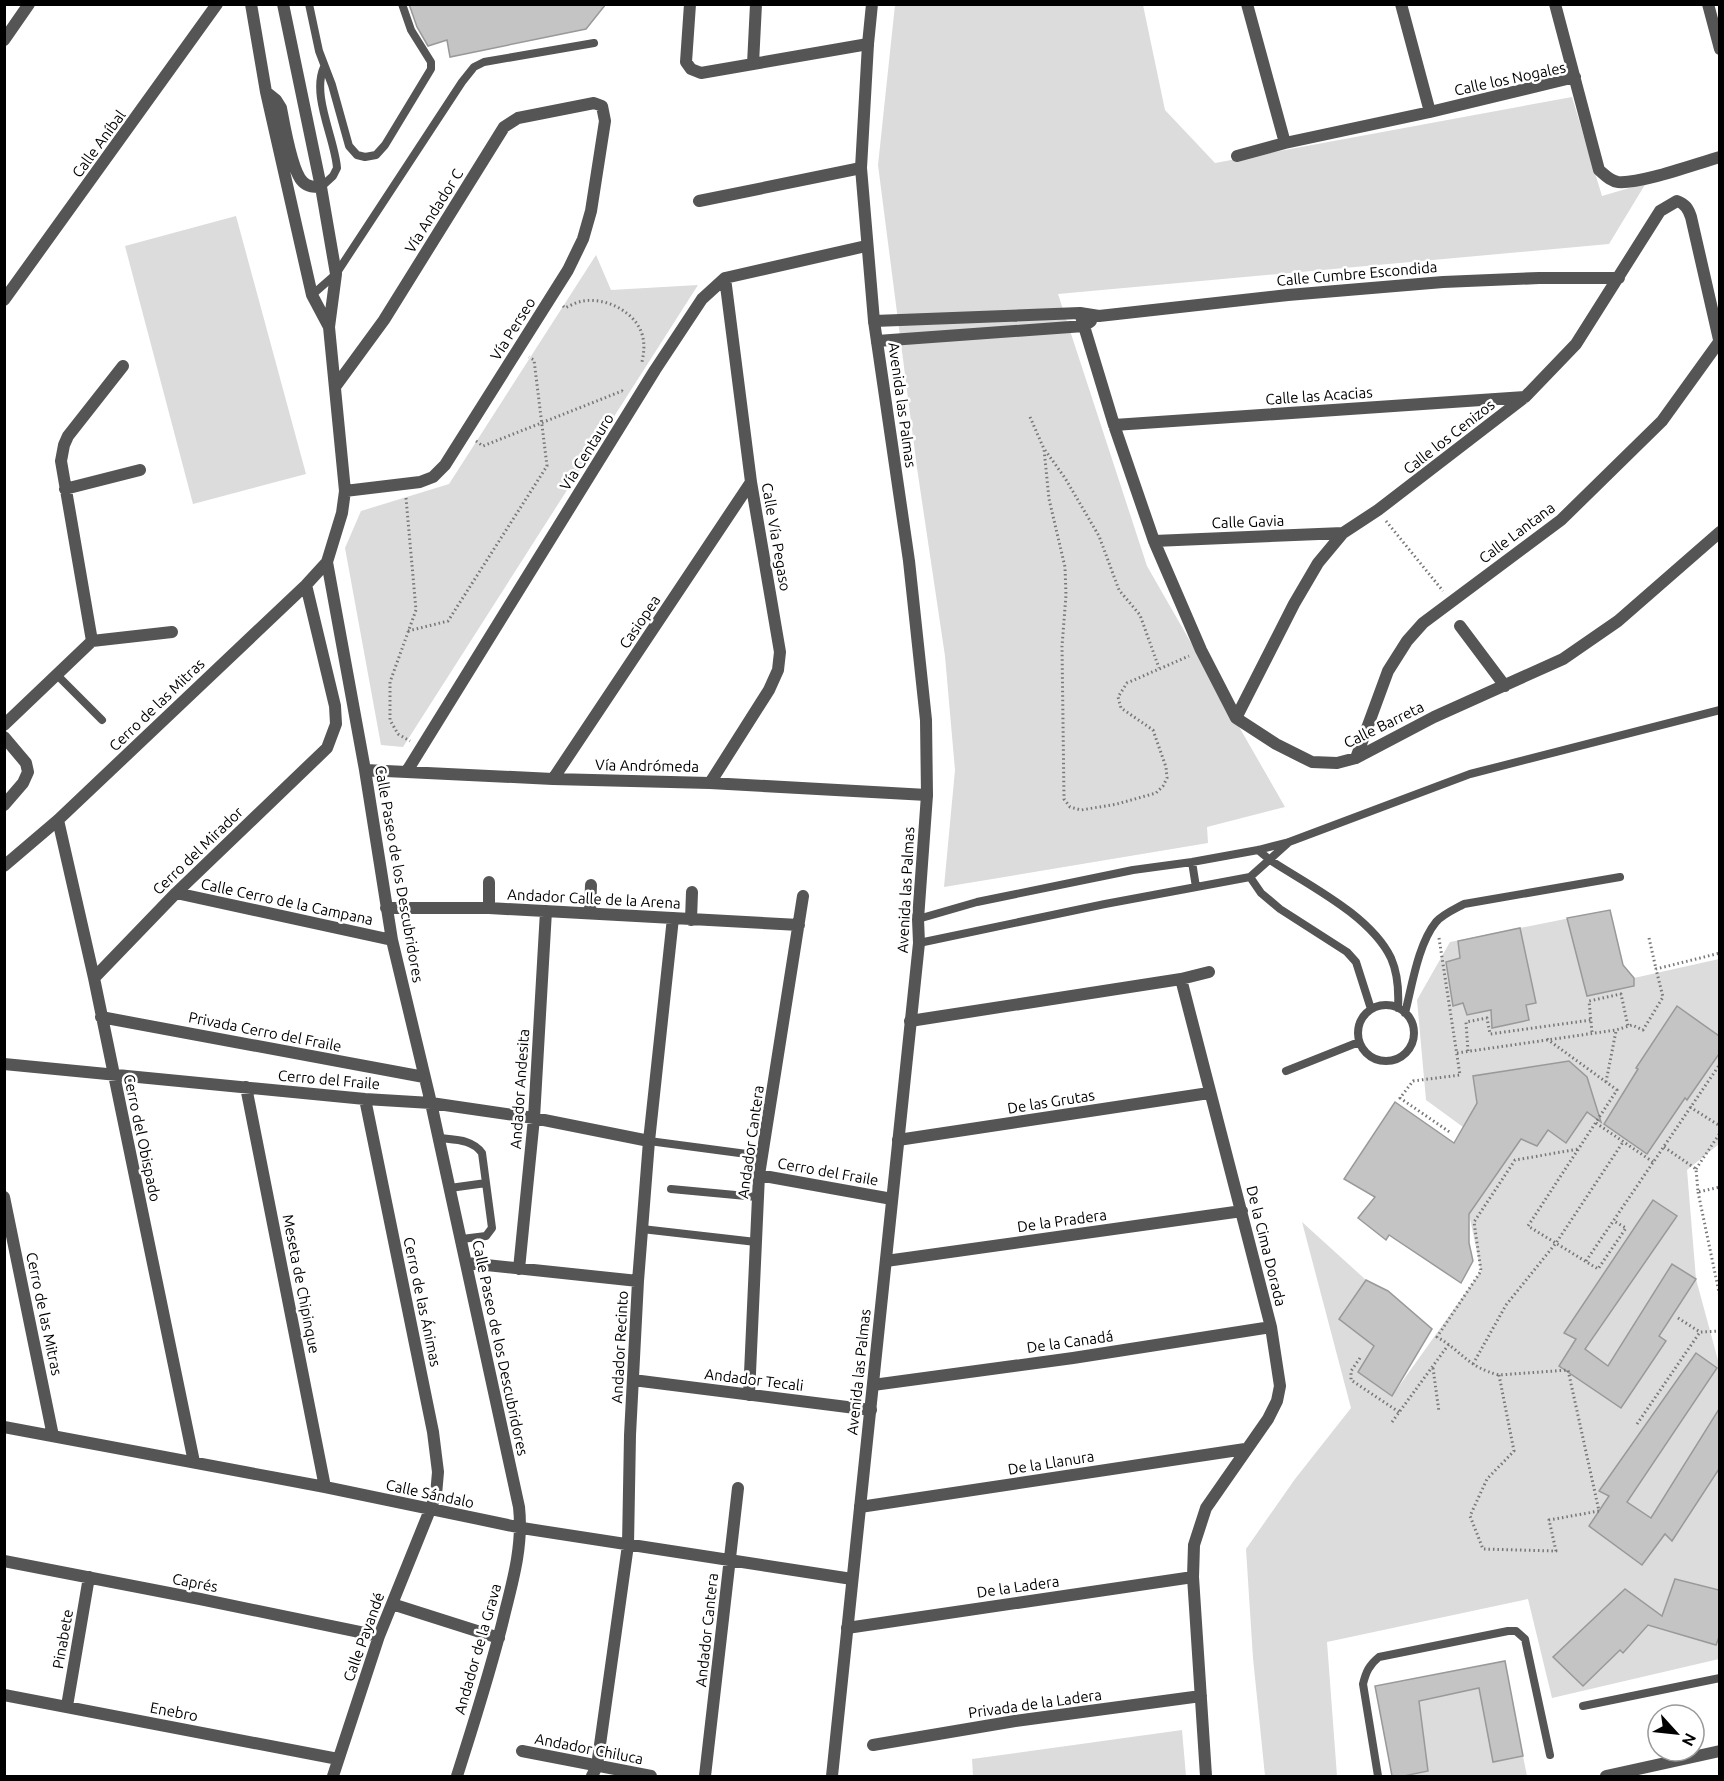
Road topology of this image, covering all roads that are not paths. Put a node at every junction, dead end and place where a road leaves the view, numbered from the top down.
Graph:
1 (29, 4) edge
2 (217, 4) edge
3 (251, 4) edge
4 (283, 4) edge
5 (309, 4) edge
6 (402, 4) edge
7 (690, 4) edge
8 (756, 4) edge
9 (872, 4) edge
10 (1247, 4) edge
11 (1401, 4) edge
12 (1555, 4) edge
13 (1708, 4) edge
14 (4, 40) edge
15 (594, 43) dead end
16 (868, 44) junction
17 (1719, 49) edge
18 (753, 64) junction
19 (324, 67) junction
20 (1575, 77) junction
21 (266, 92) junction
22 (594, 103) joint
23 (1430, 112) junction
24 (1285, 143) junction
25 (1237, 156) dead end
26 (1719, 157) edge
27 (861, 168) junction
28 (321, 186) junction
29 (699, 201) dead end
30 (866, 246) junction
31 (336, 274) junction
32 (725, 278) junction
33 (1619, 278) junction
34 (312, 296) junction
35 (4, 300) edge
36 (1080, 313) junction
37 (1099, 316) junction
38 (874, 321) junction
39 (1084, 326) junction
40 (329, 327) junction
41 (877, 341) junction
42 (1719, 343) edge
43 (123, 366) dead end
44 (335, 387) junction
45 (1525, 397) junction
46 (1114, 425) junction
47 (140, 470) dead end
48 (751, 482) junction
49 (65, 489) junction
50 (345, 491) junction
51 (1719, 531) edge
52 (1343, 533) junction
53 (1154, 541) junction
54 (327, 562) junction
55 (306, 585) junction
56 (1460, 626) dead end
57 (172, 632) dead end
58 (92, 640) junction
59 (57, 675) junction
60 (1505, 686) junction
61 (1719, 710) edge
62 (1236, 718) junction
63 (102, 720) dead end
64 (4, 725) edge
65 (4, 737) edge
66 (1356, 758) junction
67 (365, 770) junction
68 (407, 771) junction
69 (553, 780) junction
70 (710, 783) junction
71 (927, 795) junction
72 (4, 805) edge
73 (58, 820) junction
74 (1289, 842) junction
75 (1258, 850) junction
76 (1270, 860) junction
77 (1192, 862) junction
78 (4, 866) edge
79 (1620, 877) dead end
80 (1250, 878) junction
81 (489, 882) dead end
82 (591, 885) dead end
83 (1196, 887) junction
84 (692, 892) dead end
85 (176, 893) junction
86 (803, 896) dead end
87 (386, 908) junction
88 (489, 908) junction
89 (546, 911) junction
90 (590, 913) junction
91 (673, 918) junction
92 (918, 919) junction
93 (691, 920) junction
94 (799, 925) junction
95 (392, 940) junction
96 (919, 943) junction
97 (1209, 972) dead end
98 (94, 978) junction
99 (1180, 979) junction
100 (1371, 1009) junction
101 (1402, 1010) junction
102 (101, 1017) junction
103 (910, 1021) junction
104 (1359, 1042) junction
105 (4, 1064) edge
106 (1286, 1071) dead end
107 (113, 1075) junction
108 (424, 1077) junction
109 (246, 1087) junction
110 (1209, 1093) junction
111 (365, 1099) junction
112 (431, 1103) junction
113 (534, 1118) junction
114 (439, 1138) junction
115 (898, 1140) junction
116 (649, 1141) junction
117 (762, 1156) junction
118 (759, 1175) junction
119 (486, 1183) junction
120 (450, 1188) junction
121 (671, 1189) dead end
122 (4, 1197) edge
123 (757, 1197) junction
124 (892, 1199) junction
125 (1242, 1211) junction
126 (642, 1229) junction
127 (462, 1239) junction
128 (756, 1242) junction
129 (886, 1262) junction
130 (467, 1263) junction
131 (519, 1269) junction
132 (638, 1281) junction
133 (1271, 1327) junction
134 (633, 1380) junction
135 (873, 1385) junction
136 (749, 1395) junction
137 (871, 1410) junction
138 (4, 1427) edge
139 (53, 1436) junction
140 (1245, 1449) junction
141 (194, 1462) junction
142 (325, 1487) junction
143 (738, 1488) dead end
144 (860, 1507) junction
145 (430, 1510) junction
146 (522, 1528) junction
147 (628, 1545) junction
148 (4, 1561) edge
149 (730, 1561) junction
150 (89, 1577) junction
151 (1193, 1577) junction
152 (852, 1579) junction
153 (392, 1604) junction
154 (847, 1628) junction
155 (380, 1636) junction
156 (499, 1638) junction
157 (1719, 1678) edge
158 (4, 1695) edge
159 (1201, 1696) junction
160 (67, 1706) junction
161 (1583, 1706) dead end
162 (873, 1745) dead end
163 (522, 1751) dead end
164 (1719, 1751) edge
165 (1550, 1755) dead end
166 (338, 1759) junction
167 (594, 1771) edge
168 (333, 1776) edge
169 (457, 1776) edge
170 (651, 1776) edge
171 (705, 1776) edge
172 (832, 1776) edge
173 (1206, 1776) edge
174 (1378, 1776) edge
175 (1606, 1776) edge

1 - 14 street
2 - 35 street, Calle Aníbal
3 - 21 street, Calle Paseo de los Descubridores
4 - 28 street, Calle Paseo de los Descubridores
5 - 19 lane
6 - 19 lane
7 - 18 street
8 - 18 street
9 - 16 street, Avenida las Palmas
10 - 24 street
11 - 23 street
12 - 20 street
13 - 17 street
15 - 31 lane
16 - 18 street
16 - 27 street, Avenida las Palmas
19 - 28 lane
20 - 23 street, Calle los Nogales
20 - 26 street, Calle los Nogales
21 - 28 street, Calle Paseo de los Descubridores
21 - 34 street, Calle Paseo de los Descubridores
22 - 44 street, Vía Andador C
22 - 50 street, Vía Perseo
23 - 24 street, Calle los Nogales
24 - 25 street, Calle los Nogales
27 - 29 street
27 - 30 street, Avenida las Palmas
28 - 31 street, Calle Paseo de los Descubridores
30 - 32 street, Vía Centauro
30 - 38 street, Avenida las Palmas
31 - 34 lane
31 - 40 street, Calle Paseo de los Descubridores
32 - 48 street, Calle Vía Pegaso
32 - 68 street, Vía Centauro
33 - 37 street, Calle Cumbre Escondida
33 - 42 street, Calle los Cenizos
33 - 45 street, Calle los Cenizos
34 - 40 street, Calle Paseo de los Descubridores
36 - 37 street, Calle Cumbre Escondida
36 - 38 street, Calle Cumbre Escondida
36 - 39 street, Calle Barreta
37 - 39 street, Calle Cumbre Escondida
38 - 41 street, Avenida las Palmas
39 - 41 street, Calle Cumbre Escondida
39 - 46 street, Calle Barreta
40 - 44 street, Calle Paseo de los Descubridores
41 - 71 street, Avenida las Palmas
42 - 66 street, Calle Lantana
43 - 49 street
44 - 50 street, Calle Paseo de los Descubridores
45 - 46 street, Calle las Acacias
45 - 52 street, Calle los Cenizos
46 - 53 street, Calle Barreta
47 - 49 street
48 - 69 street, Casiopea
48 - 70 street, Calle Vía Pegaso
49 - 58 street
50 - 54 street, Calle Paseo de los Descubridores
51 - 60 street, Calle Barreta
52 - 53 street, Calle Gavia
52 - 62 street, Calle los Cenizos
53 - 62 street, Calle Barreta
54 - 55 street, Cerro de las Mitras
54 - 67 street, Calle Paseo de los Descubridores
55 - 73 street, Cerro de las Mitras
55 - 85 street, Cerro del Mirador
56 - 60 street
57 - 58 street
58 - 59 street
59 - 63 lane
59 - 64 street
60 - 66 street, Calle Barreta
61 - 74 lane
62 - 66 street, Calle Barreta
65 - 72 street
67 - 68 street, Vía Andrómeda
67 - 87 street, Calle Paseo de los Descubridores
68 - 69 street, Vía Andrómeda
69 - 70 street, Vía Andrómeda
70 - 71 street, Vía Andrómeda
71 - 92 street, Avenida las Palmas
73 - 78 street, Cerro de las Mitras
73 - 98 street, Cerro del Obispado
74 - 75 lane
74 - 76 lane
75 - 76 lane
75 - 77 lane
76 - 80 lane
76 - 101 lane
77 - 83 lane
77 - 92 lane
79 - 101 lane
80 - 83 lane
80 - 100 lane
81 - 88 street
82 - 90 street
83 - 96 lane
84 - 93 street
85 - 95 street, Calle Cerro de la Campana
85 - 98 street, Cerro del Mirador
86 - 94 street, Andador Cantera
87 - 88 street, Andador Calle de la Arena
87 - 95 street, Calle Paseo de los Descubridores
88 - 89 street, Andador Calle de la Arena
89 - 90 street, Andador Calle de la Arena
89 - 113 street, Andador Andesita
90 - 91 street, Andador Calle de la Arena
91 - 93 street, Andador Calle de la Arena
91 - 116 street, Andador Recinto
92 - 96 street, Avenida las Palmas
93 - 94 street, Andador Calle de la Arena
94 - 117 street, Andador Cantera
95 - 108 street, Calle Paseo de los Descubridores
96 - 103 street, Avenida las Palmas
97 - 99 street
98 - 102 street, Cerro del Obispado
99 - 103 street
99 - 110 street, De la Cima Dorada
100 - 101 lane
100 - 104 lane
101 - 104 lane
102 - 107 street, Cerro del Obispado
102 - 108 street, Privada Cerro del Fraile
103 - 115 street, Avenida las Palmas
104 - 106 lane
105 - 107 street, Cerro del Fraile
107 - 109 street, Cerro del Fraile
107 - 141 street, Cerro del Obispado
108 - 112 street, Calle Paseo de los Descubridores
109 - 111 street, Cerro del Fraile
109 - 142 street, Meseta de Chipinque
110 - 115 street, De las Grutas
110 - 125 street, De la Cima Dorada
111 - 112 street, Cerro del Fraile
111 - 145 street, Cerro de las Ánimas
112 - 113 street, Cerro del Fraile
112 - 114 street, Calle Paseo de los Descubridores
113 - 116 street, Cerro del Fraile
113 - 131 street, Andador Andesita
114 - 119 lane
114 - 120 street, Calle Paseo de los Descubridores
115 - 124 street, Avenida las Palmas
116 - 117 lane
116 - 126 street, Andador Recinto
117 - 118 street, Andador Cantera
118 - 123 street, Andador Cantera
118 - 124 street, Cerro del Fraile
119 - 120 lane
119 - 127 lane
120 - 127 street, Calle Paseo de los Descubridores
121 - 123 lane
122 - 139 street, Cerro de las Mitras
123 - 128 street, Andador Cantera
124 - 129 street, Avenida las Palmas
125 - 129 street, De la Pradera
125 - 133 street, De la Cima Dorada
126 - 128 lane
126 - 132 street, Andador Recinto
127 - 130 street, Calle Paseo de los Descubridores
128 - 136 street, Andador Cantera
129 - 135 street, Avenida las Palmas
130 - 131 street
130 - 146 street, Calle Paseo de los Descubridores
131 - 132 street
132 - 134 street, Andador Recinto
133 - 135 street, De la Canadá
133 - 140 street, De la Cima Dorada
134 - 136 street, Andador Tecali
134 - 147 street, Andador Recinto
135 - 137 street, Avenida las Palmas
136 - 137 street, Andador Tecali
137 - 144 street, Avenida las Palmas
138 - 139 street, Calle Sándalo
139 - 141 street, Calle Sándalo
140 - 144 street, De la Llanura
140 - 151 street, De la Cima Dorada
141 - 142 street, Calle Sándalo
142 - 145 street, Calle Sándalo
143 - 149 street, Andador Cantera
144 - 152 street, Avenida las Palmas
145 - 146 street, Calle Sándalo
145 - 153 street, Calle Payandé
146 - 147 street, Calle Sándalo
146 - 156 street, Andador de la Grava
147 - 149 street, Calle Sándalo
147 - 167 street, Andador Recinto
148 - 150 street, Caprés
149 - 152 street, Calle Sándalo
149 - 171 street, Andador Cantera
150 - 155 street, Caprés
150 - 160 street, Pinabete
151 - 154 street, De la Ladera
151 - 159 street, De la Cima Dorada
152 - 154 street, Avenida las Palmas
153 - 155 street, Calle Payandé
153 - 156 street
154 - 172 street, Avenida las Palmas
155 - 166 street, Calle Payandé
156 - 169 street, Andador de la Grava
157 - 161 lane
158 - 160 street, Enebro
159 - 162 street, Privada de la Ladera
159 - 173 street, De la Cima Dorada
160 - 166 street, Enebro
163 - 167 street, Andador Chiluca
164 - 175 street
165 - 174 lane
166 - 168 street, Calle Payandé
167 - 170 street, Andador Chiluca

